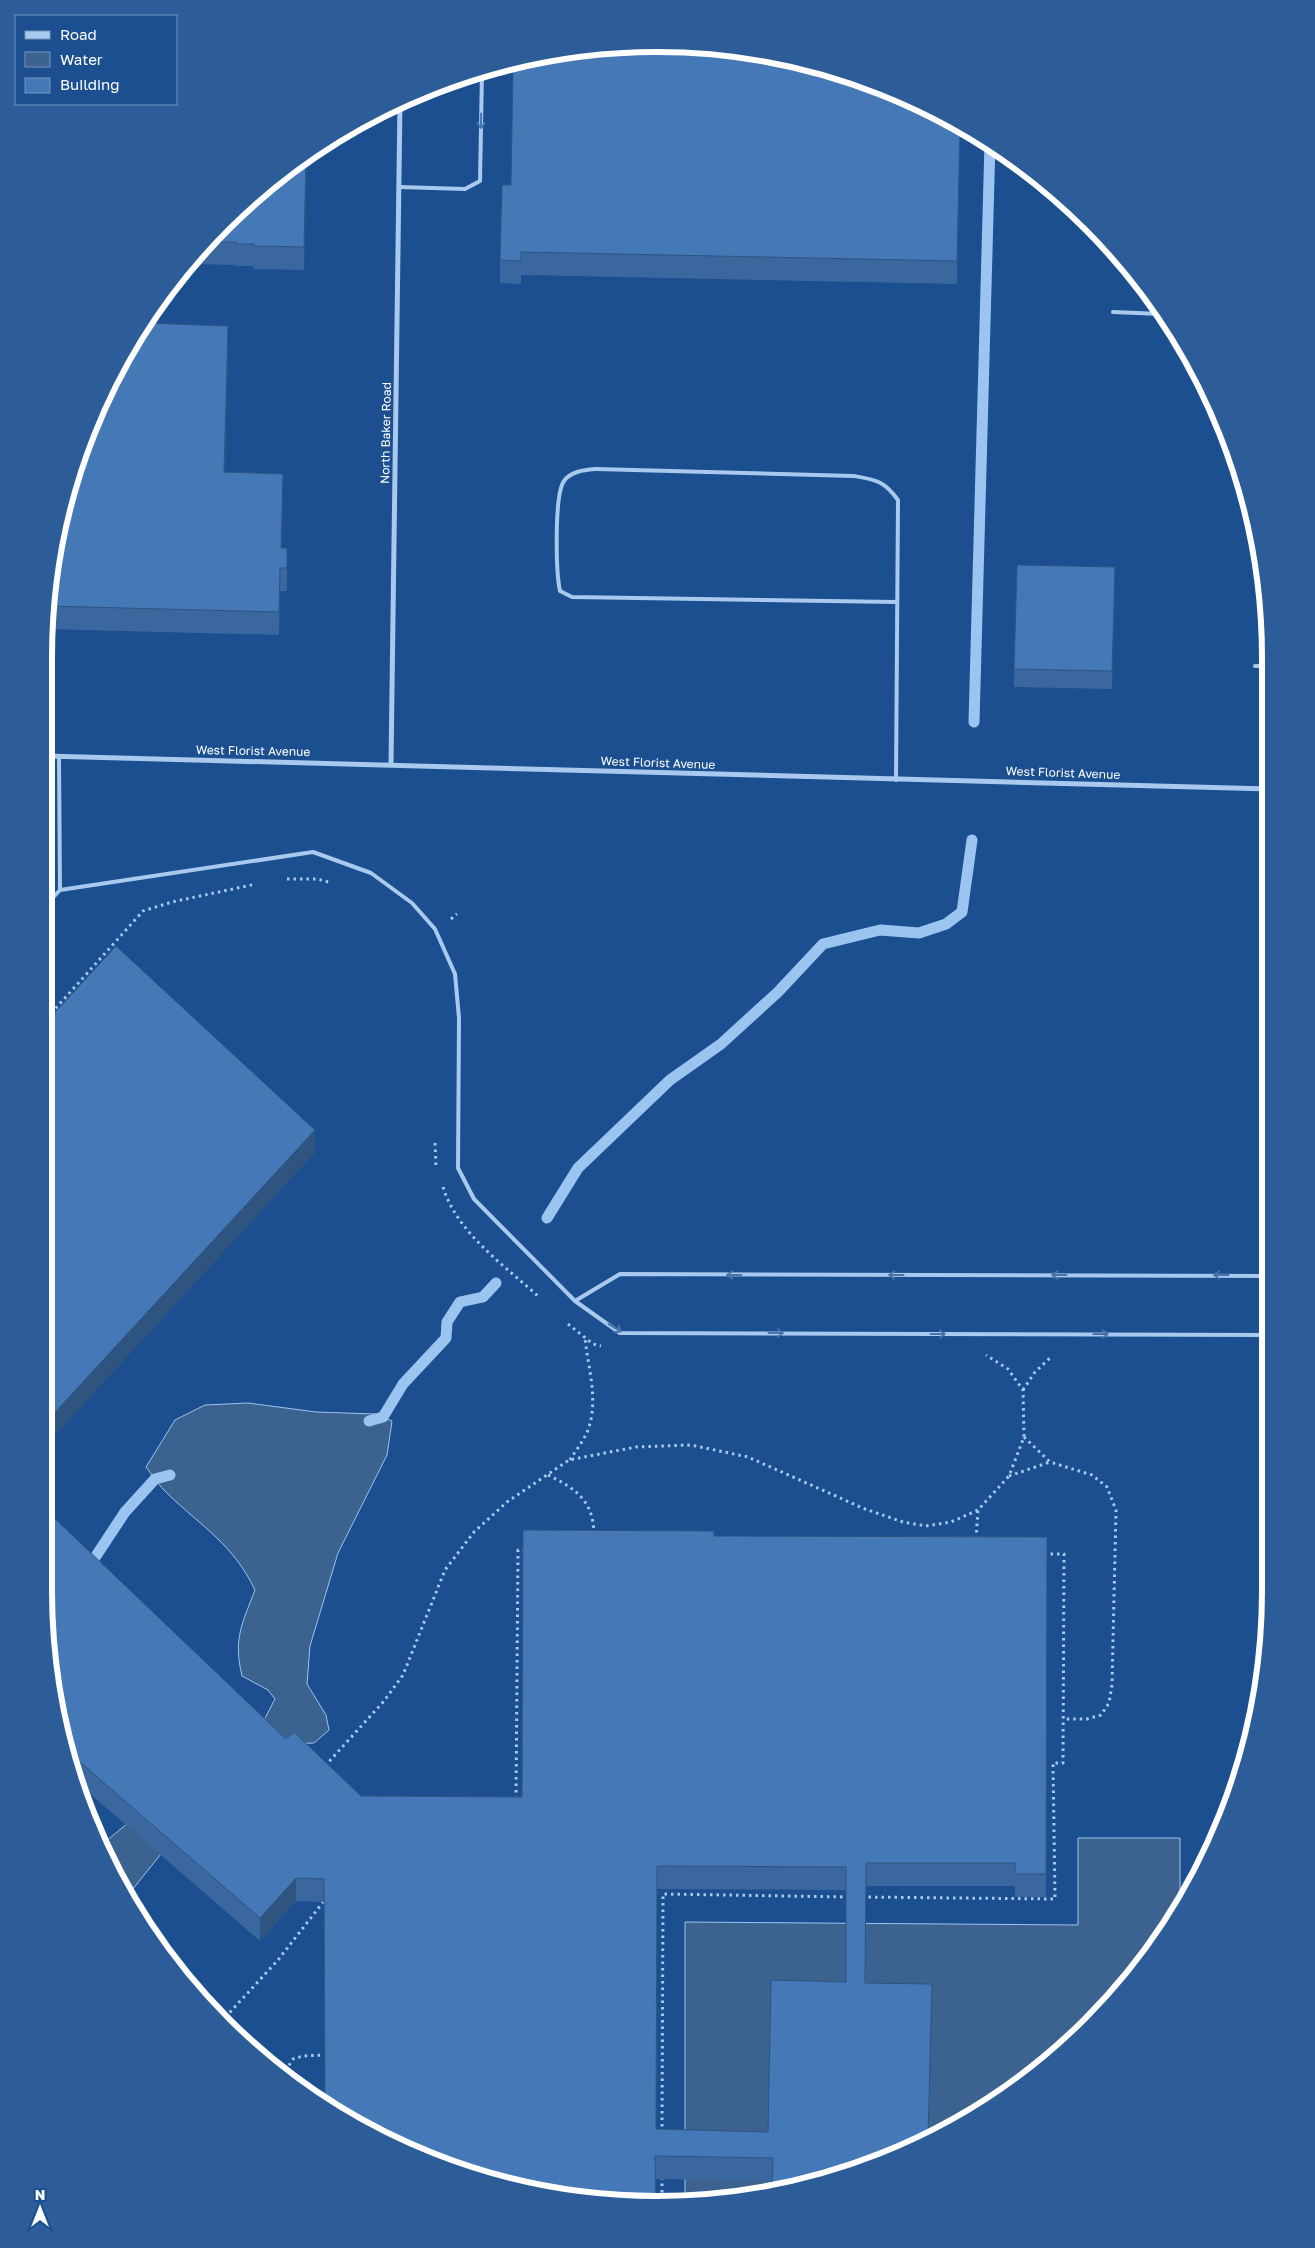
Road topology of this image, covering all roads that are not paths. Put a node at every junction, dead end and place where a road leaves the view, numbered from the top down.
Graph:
1 (482, 79) edge
2 (400, 111) edge
3 (399, 187) junction
4 (1113, 312) dead end
5 (1156, 314) edge
6 (896, 602) junction
7 (1254, 666) dead end
8 (1262, 666) edge
9 (52, 756) edge
10 (59, 757) junction
11 (391, 764) junction
12 (896, 780) junction
13 (1262, 789) edge
14 (60, 890) junction
15 (52, 899) edge
16 (1262, 1276) edge
17 (575, 1301) junction
18 (1262, 1335) edge

1 -> 3 lane
2 - 3 street, North Baker Road
3 - 11 street, North Baker Road
4 - 5 lane
6 - 6 lane
6 - 12 lane
7 - 8 lane
9 - 10 street, West Florist Avenue
10 - 11 street, West Florist Avenue
10 - 14 lane
11 - 12 street, West Florist Avenue
12 - 13 street, West Florist Avenue
14 - 15 lane
14 - 17 lane
16 -> 17 lane
17 -> 18 lane

